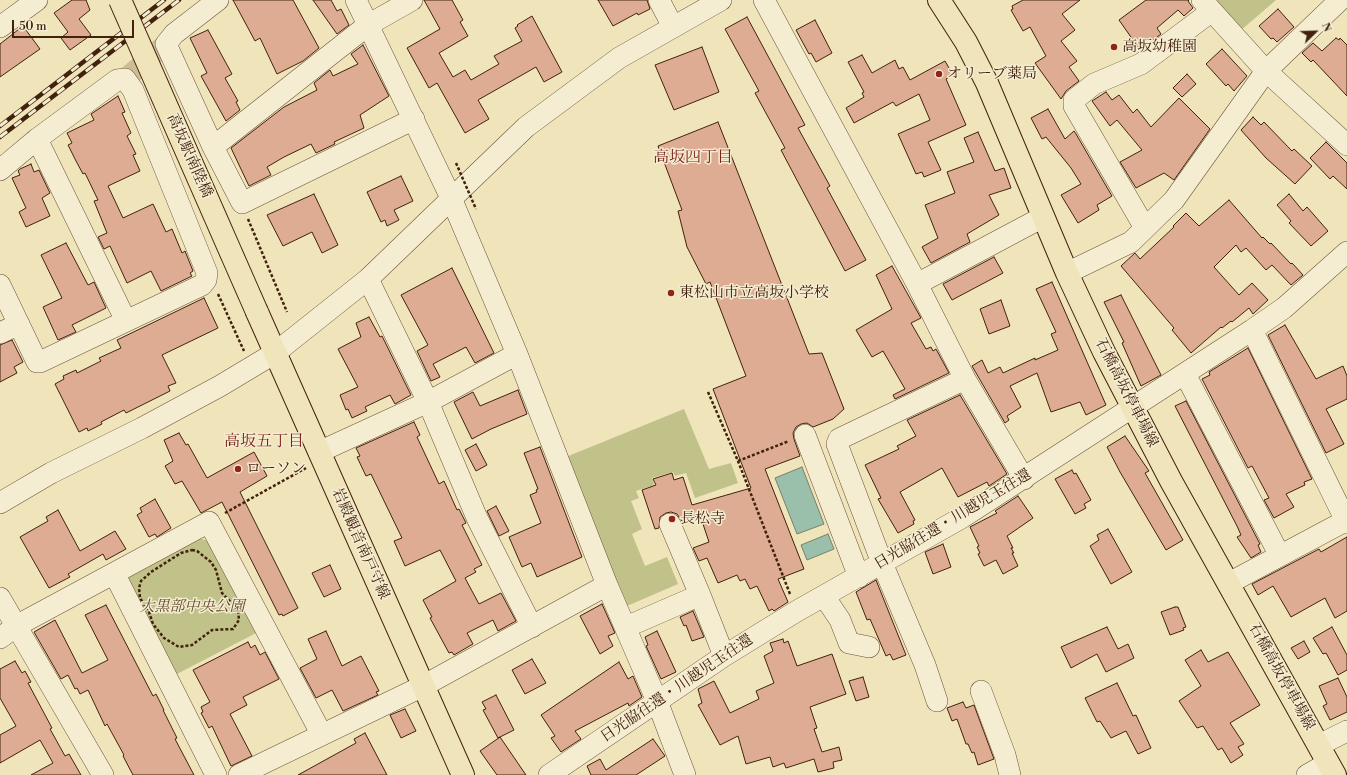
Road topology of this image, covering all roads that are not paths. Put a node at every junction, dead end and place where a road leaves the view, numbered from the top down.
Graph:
1 (37, 0) edge
2 (120, 0) edge
3 (218, 0) edge
4 (356, 0) edge
5 (412, 0) edge
6 (659, 0) edge
7 (720, 0) edge
8 (764, 0) edge
9 (939, 0) edge
10 (1340, 0) edge
11 (1207, 6) edge
12 (368, 25) junction
13 (673, 27) junction
14 (0, 28) edge
15 (1266, 71) junction
16 (414, 119) junction
17 (37, 139) junction
18 (1347, 145) edge
19 (213, 147) junction
20 (0, 170) edge
21 (451, 198) junction
22 (1043, 217) junction
23 (1145, 228) junction
24 (1347, 252) edge
25 (1067, 273) junction
26 (368, 279) junction
27 (917, 284) junction
28 (0, 285) edge
29 (257, 312) joint
30 (126, 321) junction
31 (19, 324) junction
32 (1252, 330) junction
33 (0, 333) edge
34 (275, 353) junction
35 (517, 354) junction
36 (1185, 374) junction
37 (965, 379) junction
38 (428, 402) junction
39 (1132, 406) junction
40 (804, 435) road end
41 (314, 459) junction
42 (1024, 479) junction
43 (0, 503) edge
44 (1346, 521) edge
45 (670, 524) dead end
46 (1280, 556) junction
47 (882, 563) junction
48 (114, 573) junction
49 (859, 576) junction
50 (1229, 583) junction
51 (607, 585) junction
52 (700, 596) junction
53 (824, 596) junction
54 (0, 598) edge
55 (16, 626) junction
56 (532, 627) junction
57 (626, 627) junction
58 (0, 638) edge
59 (869, 647) dead end
60 (724, 656) junction
61 (423, 686) junction
62 (981, 691) dead end
63 (657, 701) junction
64 (937, 701) dead end
65 (1347, 731) edge
66 (322, 735) junction
67 (1327, 761) edge
68 (272, 768) edge
69 (103, 775) edge
70 (216, 775) edge
71 (239, 775) edge
72 (463, 775) edge
73 (549, 775) edge
74 (685, 775) edge
75 (1010, 775) edge
76 (1307, 775) edge

1 - 14 street
2 - 29 main road, 高坂駅南陸橋, bridge
3 - 19 street
4 - 12 street
5 - 12 street
6 - 13 street
7 - 13 street
8 - 27 street
9 - 22 main road, 石橋高坂停車場線
10 - 15 street
11 - 15 street
11 - 23 street
12 - 16 street
12 - 19 street
13 - 21 street
15 - 18 street
15 - 23 street
16 - 19 street
16 - 21 street
17 - 20 street
17 - 30 street
17 - 30 street
21 - 26 street
21 - 35 street
22 - 25 main road, 石橋高坂停車場線
22 - 27 street
23 - 25 street
24 - 32 street, 日光脇往還・川越児玉往還
25 - 39 main road, 石橋高坂停車場線
26 - 34 street
26 - 38 street
27 - 37 street
28 - 31 street
29 - 34 main road, 岩殿観音南戸守線
30 - 31 street
31 - 33 street
32 - 36 street, 日光脇往還・川越児玉往還
32 - 44 street
34 - 41 main road, 岩殿観音南戸守線
34 - 43 street
35 - 38 street
35 - 51 street
36 - 39 street, 日光脇往還・川越児玉往還
36 - 46 street
37 - 42 street
37 - 47 street
38 - 41 street
38 - 56 street
39 - 42 street, 日光脇往還・川越児玉往還
39 - 50 main road, 石橋高坂停車場線
40 - 49 street
41 - 61 main road, 岩殿観音南戸守線
42 - 47 street, 日光脇往還・川越児玉往還
44 - 46 street
45 - 52 street
46 - 50 street
47 - 49 street, 日光脇往還・川越児玉往還
47 - 64 street
48 - 55 street
48 - 66 street
48 - 70 street
49 - 53 street, 日光脇往還・川越児玉往還
50 - 67 main road, 石橋高坂停車場線
51 - 56 street
51 - 57 street
52 - 57 street
52 - 60 street
53 - 59 street
53 - 60 street, 日光脇往還・川越児玉往還
54 - 55 street
55 - 58 street
55 - 69 street
56 - 61 street
57 - 63 street
60 - 63 street, 日光脇往還・川越児玉往還
61 - 66 street
61 - 72 main road, 岩殿観音南戸守線
62 - 75 street
63 - 73 street, 日光脇往還・川越児玉往還
63 - 74 street
65 - 67 street
66 - 68 street
67 - 76 street
68 - 71 street

